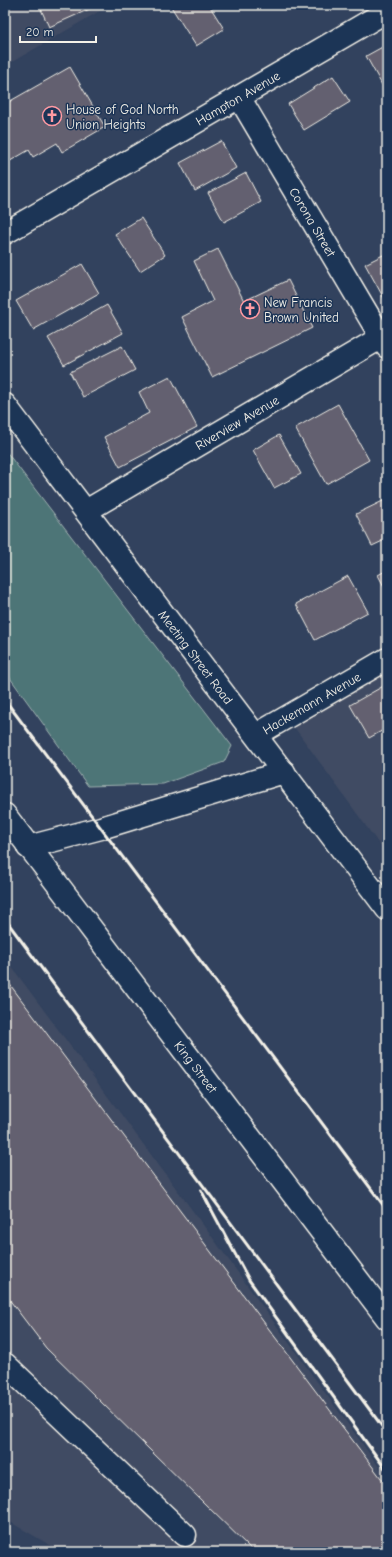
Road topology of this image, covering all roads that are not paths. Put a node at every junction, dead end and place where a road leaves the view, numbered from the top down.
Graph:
1 (387, 11) edge
2 (239, 97) junction
3 (5, 233) edge
4 (385, 339) edge
5 (5, 405) edge
6 (86, 511) junction
7 (387, 659) edge
8 (256, 736) junction
9 (284, 772) junction
10 (5, 815) edge
11 (28, 848) junction
12 (387, 909) edge
13 (387, 1318) edge
14 (5, 1364) edge
15 (185, 1535) dead end

1 - 2 main road, Hampton Avenue
2 - 3 main road, Hampton Avenue
2 - 4 main road, Corona Street
4 - 6 main road, Riverview Avenue
5 - 6 main road, Meeting Street Road
6 - 8 main road, Meeting Street Road
7 - 8 main road, Hackemann Avenue
8 - 9 main road, Meeting Street Road
9 - 11 main road
9 - 12 main road, Meeting Street Road
10 - 11 main road, King Street
11 - 13 main road, King Street
14 - 15 main road

